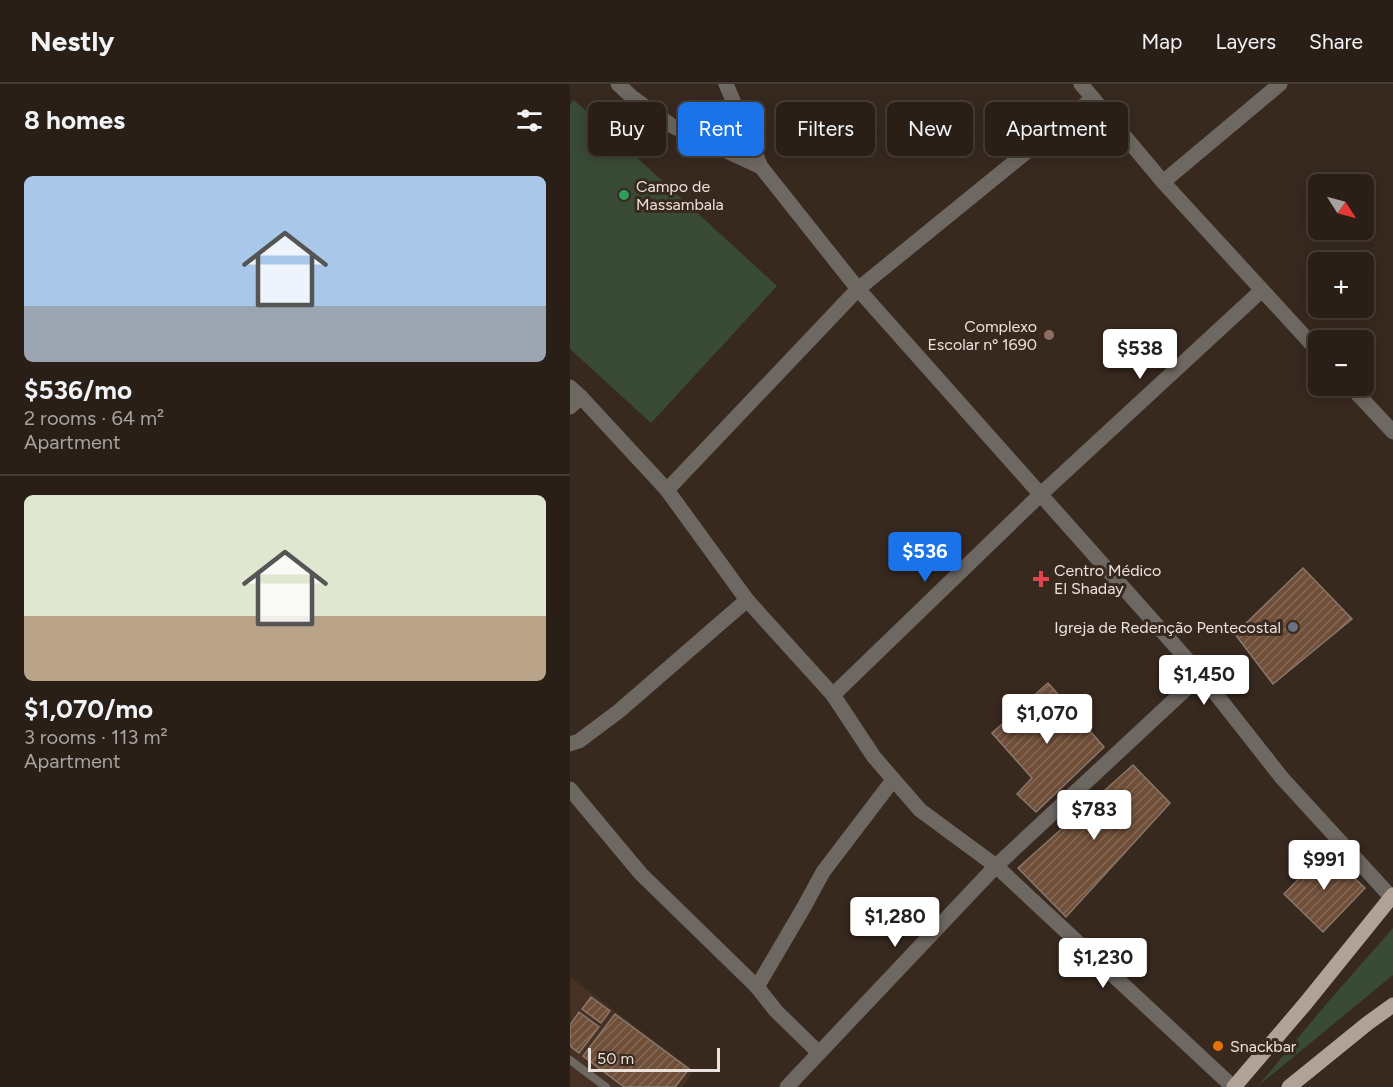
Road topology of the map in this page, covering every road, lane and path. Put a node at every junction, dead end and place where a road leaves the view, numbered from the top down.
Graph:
1 (618, 84) edge
2 (726, 84) edge
3 (1081, 84) edge
4 (1280, 84) edge
5 (1093, 98) junction
6 (761, 167) junction
7 (1163, 182) junction
8 (858, 289) junction
9 (1262, 290) junction
10 (1308, 340) edge
11 (1359, 396) edge
12 (574, 397) edge
13 (1393, 432) edge
14 (667, 490) junction
15 (1041, 494) junction
16 (747, 600) junction
17 (1201, 675) junction
18 (833, 695) junction
19 (570, 744) edge
20 (893, 780) junction
21 (570, 789) edge
22 (996, 866) junction
23 (1392, 900) edge
24 (757, 987) junction
25 (1393, 1005) edge
26 (819, 1053) junction
27 (570, 1059) edge
28 (606, 1087) edge
29 (787, 1087) edge
30 (1233, 1087) edge
31 (1289, 1087) edge

1 - 6 street
2 - 6 street
3 - 5 street
4 - 7 street
5 - 7 street
5 - 8 street
6 - 8 street
7 - 9 street
8 - 14 street
8 - 15 street
9 - 10 street
9 - 15 street
11 - 13 street
12 - 14 street
14 - 16 street
15 - 17 street
15 - 18 street
16 - 18 street
16 - 19 street
17 - 22 street
17 - 23 street
18 - 20 street
20 - 22 street
20 - 24 street
21 - 24 street
22 - 26 street
22 - 30 street
23 - 30 main road
24 - 26 street
25 - 31 main road
26 - 29 street
27 - 28 lane

